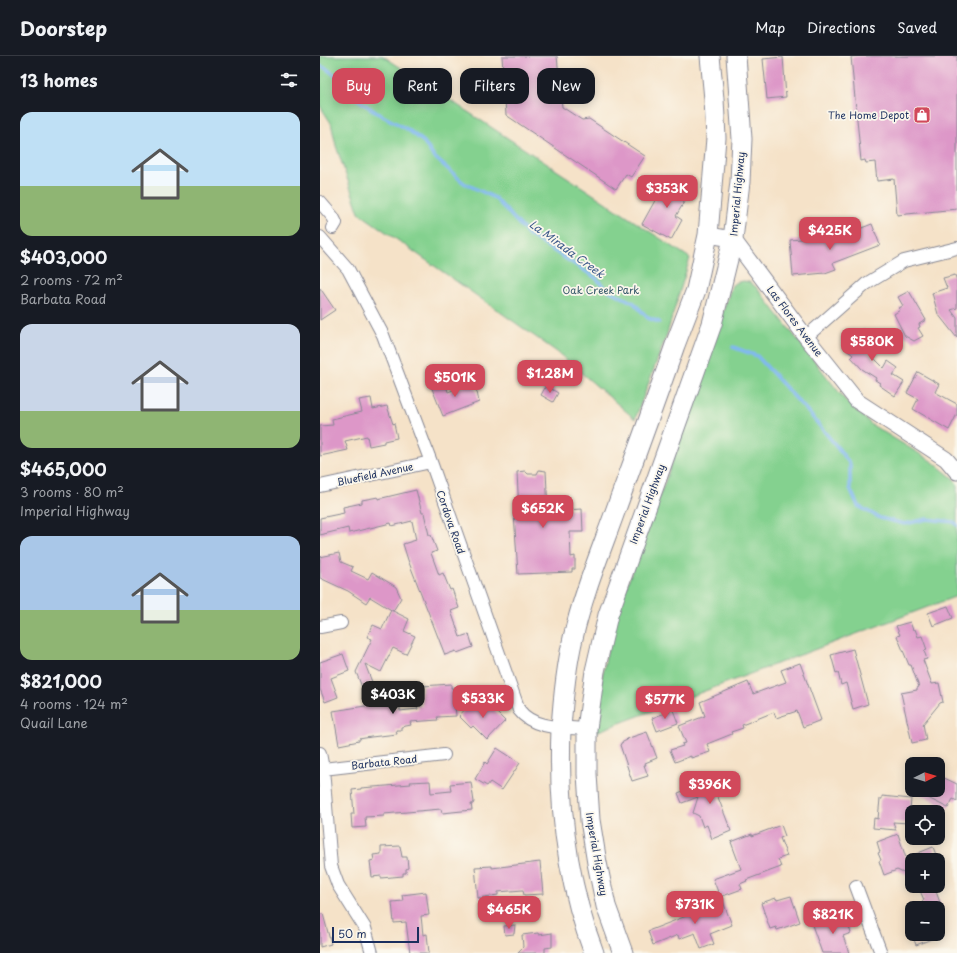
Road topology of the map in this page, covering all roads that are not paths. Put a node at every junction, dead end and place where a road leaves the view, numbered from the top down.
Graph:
1 (710, 56) edge
2 (736, 56) edge
3 (320, 202) edge
4 (333, 228) dead end
5 (708, 235) junction
6 (320, 237) edge
7 (733, 240) junction
8 (957, 248) edge
9 (806, 337) junction
10 (431, 462) junction
11 (957, 472) edge
12 (320, 486) edge
13 (341, 623) dead end
14 (320, 627) edge
15 (562, 727) junction
16 (587, 729) junction
17 (320, 753) edge
18 (444, 755) dead end
19 (323, 768) junction
20 (324, 844) edge
21 (856, 886) dead end
22 (372, 953) edge
23 (594, 953) edge
24 (623, 953) edge
25 (881, 953) edge

1 - 5 main road
2 - 7 main road, Imperial Highway
3 - 4 street
5 - 7 street
5 - 15 main road
6 - 10 street, Cordova Road
7 - 9 street, Las Flores Avenue
7 - 16 main road, Imperial Highway
8 - 9 street
9 - 11 street, Las Flores Avenue
10 - 12 street, Bluefield Avenue
10 - 15 street, Cordova Road
13 - 14 street
15 - 16 street, Cordova Road
15 - 23 main road
16 - 24 main road, Imperial Highway
17 - 19 street
18 - 19 street, Barbata Road
19 - 20 street
20 - 22 street
21 - 25 street

